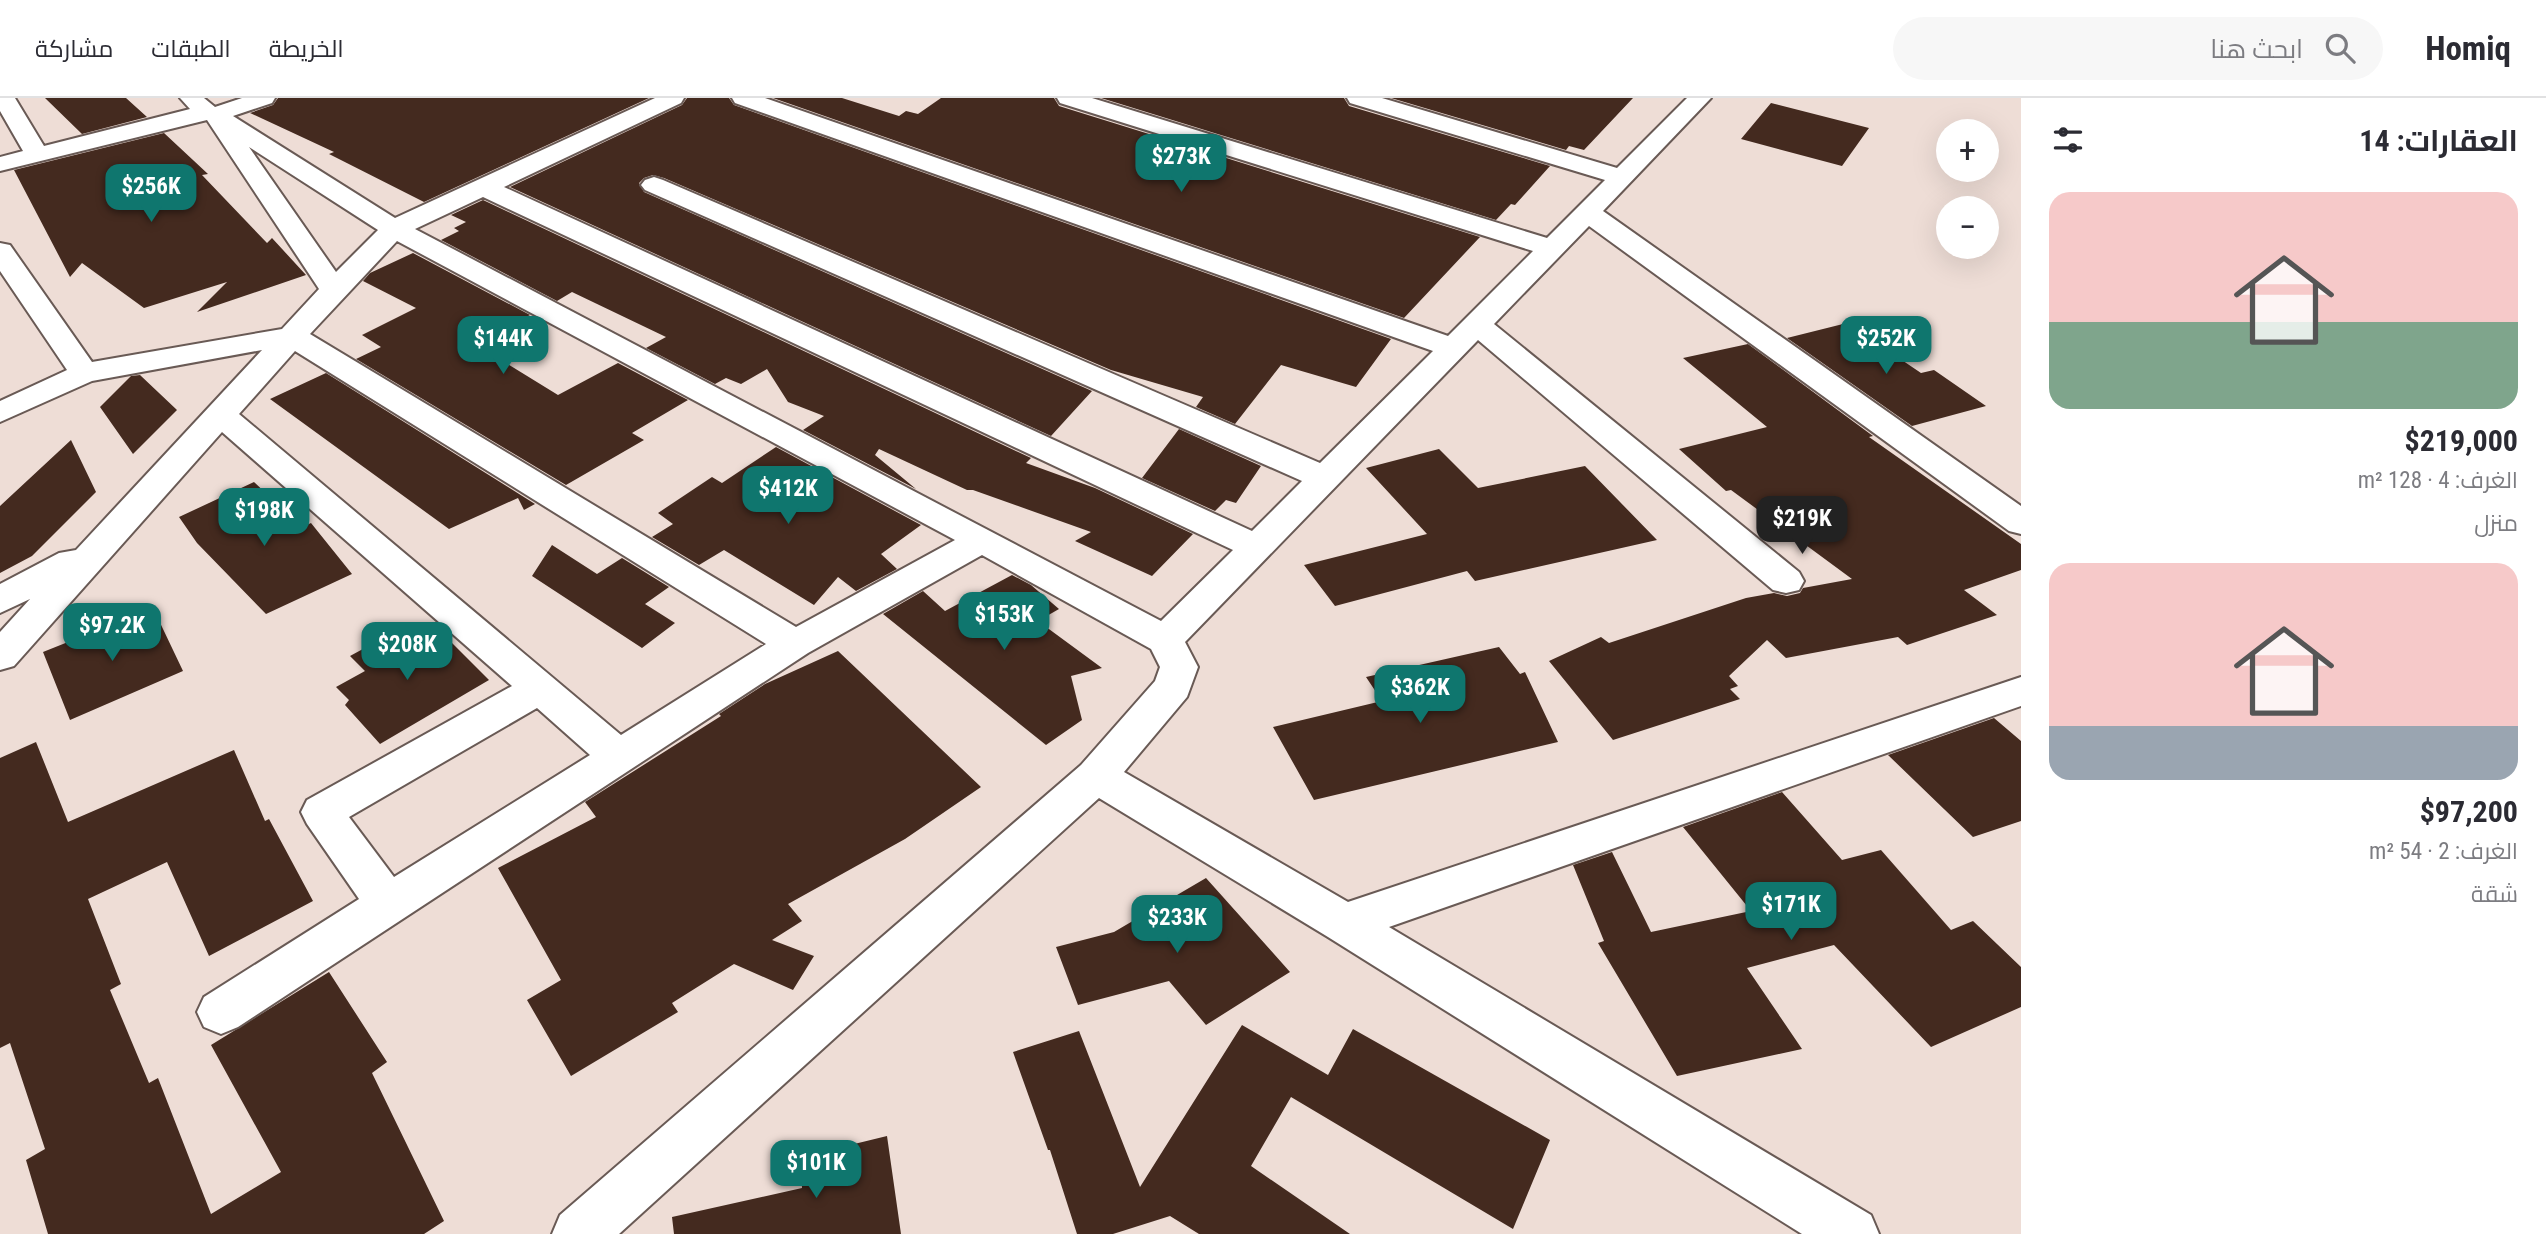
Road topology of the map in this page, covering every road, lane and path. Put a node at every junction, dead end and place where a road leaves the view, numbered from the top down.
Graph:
1 (4, 98) edge
2 (264, 98) edge
3 (673, 98) edge
4 (743, 98) edge
5 (1068, 98) edge
6 (1359, 98) edge
7 (1685, 101) edge
8 (204, 109) edge
9 (37, 155) junction
10 (0, 164) edge
11 (1622, 177) junction
12 (654, 185) dead end
13 (483, 187) junction
14 (1587, 212) junction
15 (394, 229) junction
16 (1552, 248) junction
17 (1, 254) edge
18 (334, 290) junction
19 (1477, 324) junction
20 (292, 336) junction
21 (1454, 348) junction
22 (84, 373) junction
23 (0, 413) edge
24 (220, 414) junction
25 (1325, 478) junction
26 (2021, 523) edge
27 (982, 540) junction
28 (99, 545) junction
29 (1257, 547) junction
30 (1786, 581) dead end
31 (0, 600) edge
32 (1165, 640) junction
33 (795, 644) junction
34 (0, 656) edge
35 (540, 688) junction
36 (2021, 691) edge
37 (619, 757) junction
38 (1097, 776) junction
39 (388, 904) junction
40 (1344, 923) junction
41 (221, 1012) dead end
42 (579, 1234) edge
43 (1852, 1234) edge

1 - 9 street
2 - 8 street
3 - 13 street
4 - 21 street
5 - 16 street
6 - 11 street
7 - 11 street
8 - 9 street
8 - 15 street
8 - 18 street
9 - 10 street
11 - 14 street
12 - 25 street
13 - 15 street
13 - 29 street
14 - 16 street
14 - 26 street
15 - 18 street
15 - 27 street
16 - 19 street
17 - 22 street
18 - 20 street
19 - 21 street
19 - 30 street
20 - 22 street
20 - 24 street
20 - 33 street
21 - 25 street
22 - 23 street
24 - 28 street
24 - 35 street
25 - 29 street
27 - 32 street
27 - 33 street
28 - 31 street
28 - 34 street
29 - 32 street
32 - 38 street
33 - 37 street
35 - 37 street
35 - 39 street
36 - 40 street
37 - 39 street
38 - 40 street
38 - 42 street
39 - 41 street
40 - 43 street

